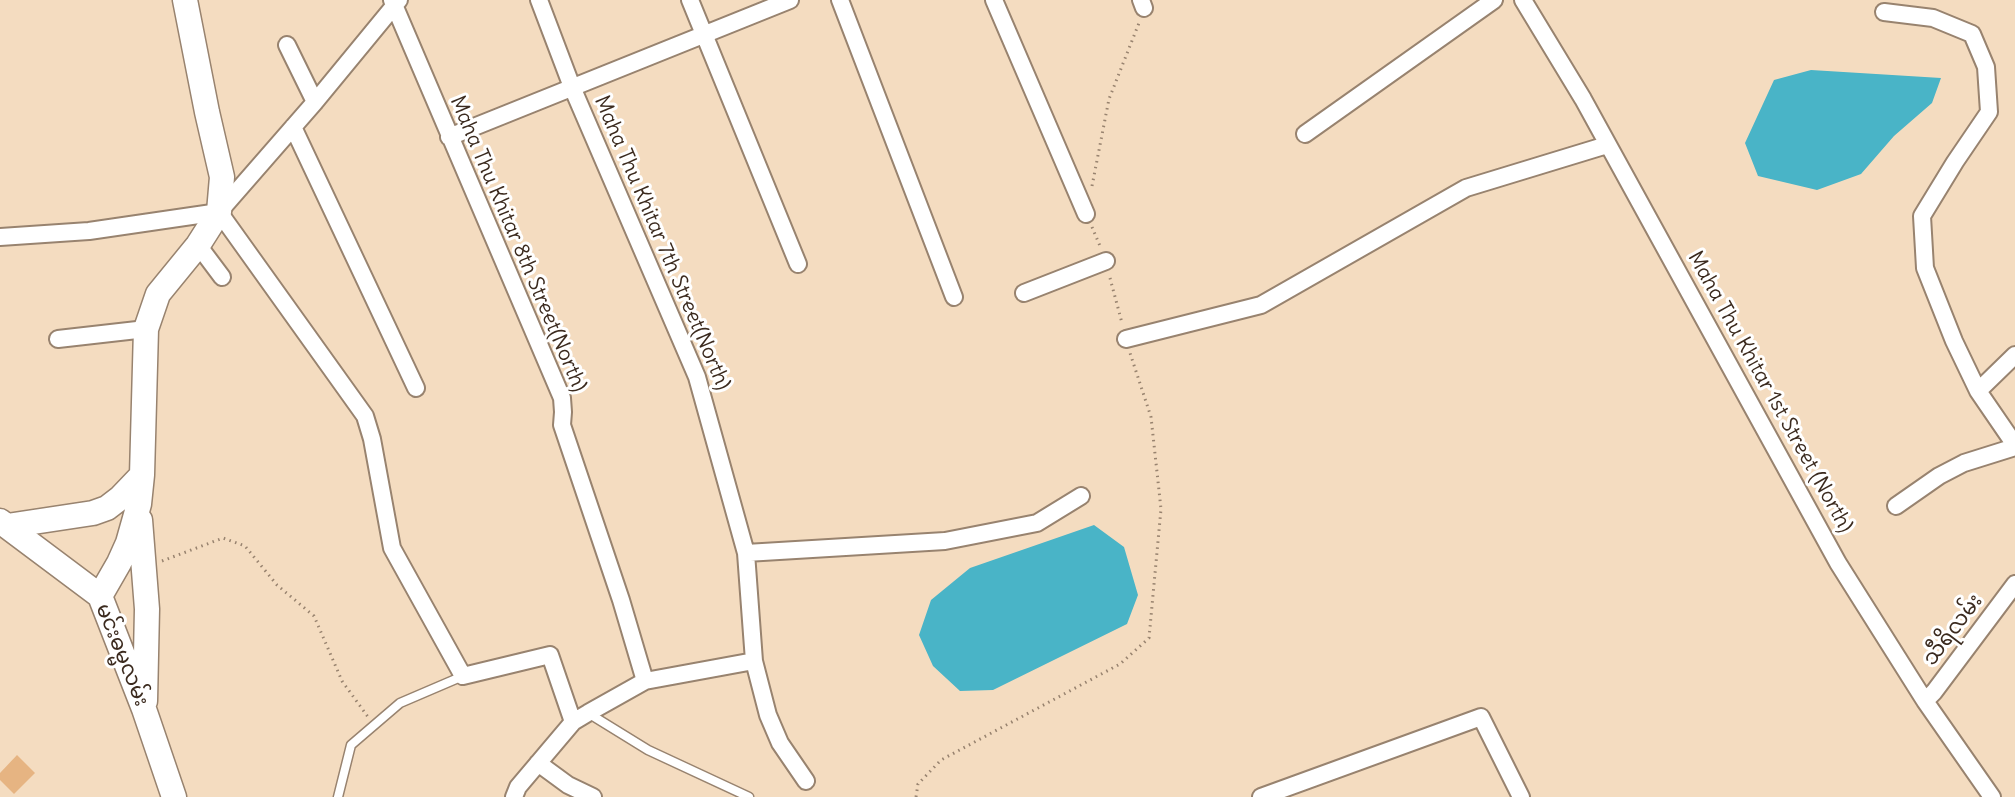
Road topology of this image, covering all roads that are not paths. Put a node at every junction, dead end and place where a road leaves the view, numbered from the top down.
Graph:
1 (185, 0) edge
2 (538, 0) edge
3 (690, 0) edge
4 (790, 0) edge
5 (840, 0) edge
6 (994, 0) edge
7 (1494, 0) edge
8 (1523, 0) edge
9 (395, 2) edge
10 (1884, 12) dead end
11 (704, 34) junction
12 (287, 45) dead end
13 (572, 87) junction
14 (315, 102) junction
15 (293, 127) junction
16 (1305, 134) dead end
17 (449, 137) junction
18 (1607, 145) junction
19 (219, 212) junction
20 (1086, 214) road end
21 (0, 237) edge
22 (198, 244) junction
23 (1106, 261) road end
24 (798, 264) dead end
25 (222, 277) dead end
26 (1024, 293) dead end
27 (954, 297) dead end
28 (146, 329) junction
29 (58, 339) dead end
30 (1126, 339) road end
31 (2015, 355) edge
32 (416, 388) dead end
33 (1978, 391) junction
34 (2015, 446) edge
35 (142, 475) junction
36 (1081, 496) dead end
37 (139, 504) junction
38 (1896, 506) dead end
39 (3, 524) edge
40 (746, 553) junction
41 (2015, 584) edge
42 (100, 596) junction
43 (754, 661) junction
44 (463, 676) junction
45 (645, 681) junction
46 (1925, 701) junction
47 (144, 709) junction
48 (588, 713) junction
49 (573, 722) junction
50 (538, 763) junction
51 (806, 781) dead end
52 (174, 797) edge
53 (338, 797) edge
54 (514, 797) edge
55 (593, 797) edge
56 (749, 797) edge
57 (1261, 797) edge
58 (1521, 797) edge
59 (1992, 797) edge

1 - 19 main road
2 - 13 street, Maha Thu Khitar 7th Street(North)
3 - 11 street
4 - 11 street
5 - 27 street
6 - 20 street
7 - 16 street
8 - 18 street, Maha Thu Khitar 1st Street (North)
9 - 14 street
9 - 17 street, Maha Thu Khitar 8th Street(North)
10 - 33 street
11 - 13 street
11 - 24 street
12 - 14 street
13 - 17 street
13 - 40 street, Maha Thu Khitar 7th Street(North)
14 - 15 street
15 - 19 street
15 - 32 street
17 - 45 street, Maha Thu Khitar 8th Street(North)
18 - 30 street
18 - 46 street, Maha Thu Khitar 1st Street (North)
19 - 21 street
19 - 22 main road
19 - 44 street
22 - 25 street
22 - 28 main road
23 - 26 street
28 - 29 street
28 - 35 main road
31 - 33 street
33 - 34 street
34 - 38 street
35 - 37 main road
35 - 39 main road
36 - 40 street
37 - 42 main road
37 - 47 main road
39 - 42 main road, မင်းဓမ္မလမ်း
40 - 43 street, Maha Thu Khitar 7th Street(North)
41 - 46 street, သီရိလမ်း
42 - 47 main road, မင်းဓမ္မလမ်း
43 - 45 street
43 - 51 street, Maha Thu Khitar 7th Street(North)
44 - 49 street
44 - 53 lane
45 - 48 street
46 - 59 street, Maha Thu Khitar 1st Street (North)
47 - 52 main road, မင်းဓမ္မလမ်း
48 - 49 street
48 - 56 lane
49 - 50 street
50 - 54 street
50 - 55 street
57 - 58 street

